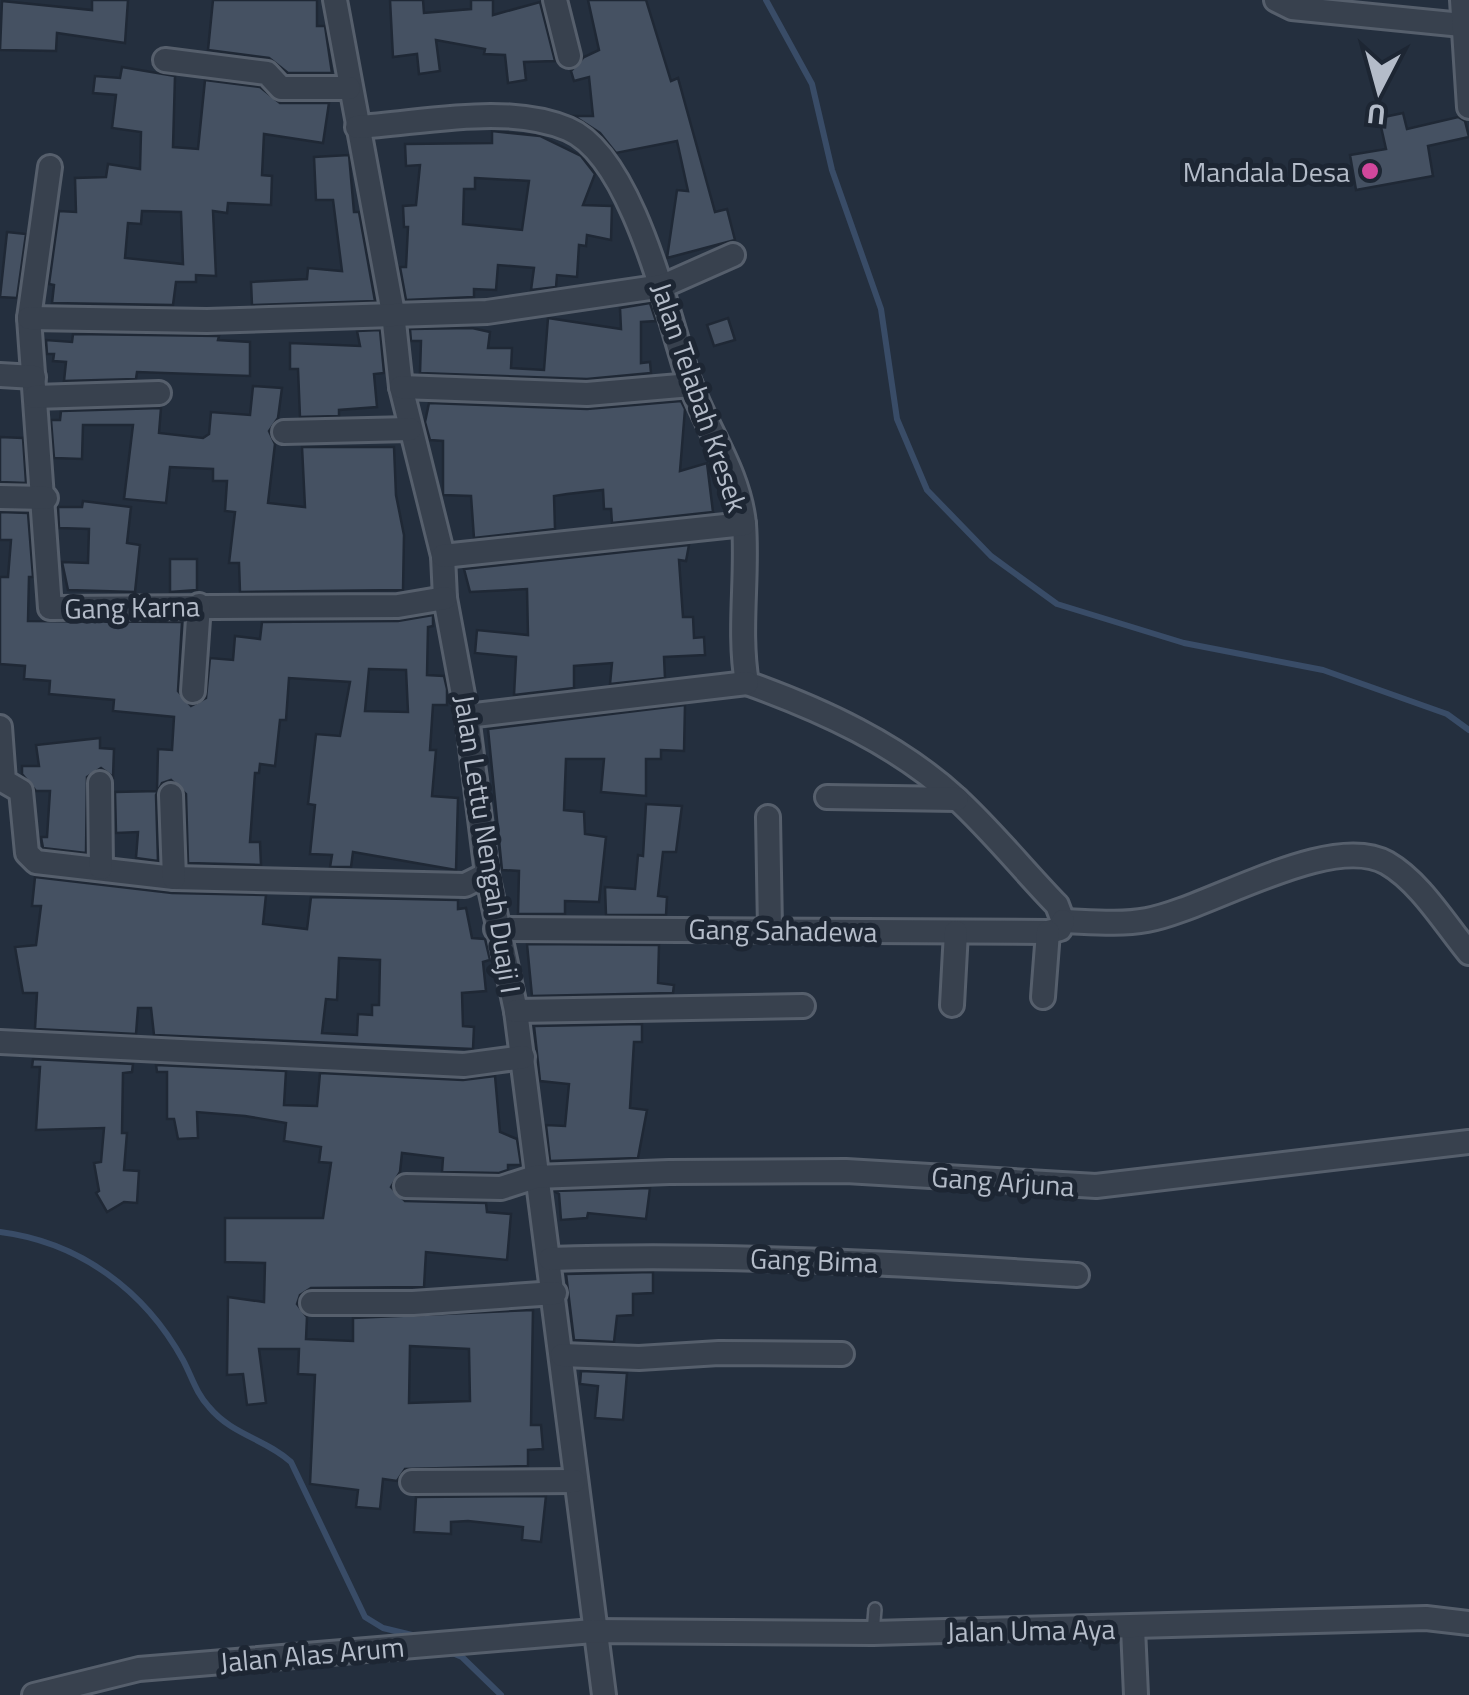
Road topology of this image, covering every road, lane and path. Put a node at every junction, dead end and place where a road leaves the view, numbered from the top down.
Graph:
1 (336, 0) edge
2 (555, 0) edge
3 (1276, 0) edge
4 (1462, 0) edge
5 (1462, 24) junction
6 (569, 56) dead end
7 (165, 60) dead end
8 (349, 88) junction
9 (1469, 107) edge
10 (358, 127) junction
11 (50, 167) dead end
12 (733, 256) dead end
13 (662, 286) junction
14 (393, 312) junction
15 (29, 318) junction
16 (0, 375) edge
17 (691, 384) junction
18 (35, 387) junction
19 (401, 387) junction
20 (158, 393) dead end
21 (410, 428) junction
22 (284, 432) dead end
23 (0, 496) edge
24 (46, 498) junction
25 (744, 524) junction
26 (443, 556) junction
27 (445, 598) junction
28 (199, 605) junction
29 (747, 684) junction
30 (193, 692) dead end
31 (467, 716) junction
32 (0, 726) edge
33 (100, 783) dead end
34 (171, 794) dead end
35 (827, 797) dead end
36 (957, 799) junction
37 (768, 817) dead end
38 (102, 868) junction
39 (487, 874) junction
40 (174, 878) junction
41 (1056, 927) junction
42 (770, 928) junction
43 (496, 929) junction
44 (956, 932) junction
45 (1469, 953) edge
46 (1043, 997) dead end
47 (952, 1005) dead end
48 (804, 1006) dead end
49 (516, 1010) junction
50 (0, 1042) edge
51 (522, 1057) junction
52 (1469, 1142) edge
53 (536, 1177) junction
54 (406, 1186) dead end
55 (550, 1260) junction
56 (1078, 1275) dead end
57 (555, 1293) junction
58 (312, 1303) dead end
59 (842, 1354) dead end
60 (562, 1355) junction
61 (574, 1481) junction
62 (412, 1482) dead end
63 (875, 1608) dead end
64 (1469, 1623) edge
65 (1133, 1628) junction
66 (593, 1631) junction
67 (873, 1634) junction
68 (34, 1695) edge
69 (604, 1695) edge
70 (1136, 1695) edge

1 - 8 street, Jalan Lettu Nengah Duaji I
2 - 6 street
3 - 5 street
4 - 5 street
5 - 9 street
7 - 8 street
8 - 10 street, Jalan Lettu Nengah Duaji I
10 - 13 street, Jalan Telabah Kresek
10 - 14 street, Jalan Lettu Nengah Duaji I
11 - 15 street, Gang Karna
12 - 13 street
13 - 14 street
13 - 17 street, Jalan Telabah Kresek
14 - 15 street
14 - 19 street, Jalan Lettu Nengah Duaji I
15 - 18 street, Gang Karna
16 - 18 street
17 - 19 street
17 - 25 street, Jalan Telabah Kresek
18 - 20 street
18 - 24 street, Gang Karna
19 - 21 street, Jalan Lettu Nengah Duaji I
21 - 22 street
21 - 26 street, Jalan Lettu Nengah Duaji I
23 - 24 street
24 - 28 street, Gang Karna
25 - 26 street
25 - 29 street, Jalan Telabah Kresek
26 - 27 street, Jalan Lettu Nengah Duaji I
27 - 28 street, Gang Karna
27 - 31 street, Jalan Lettu Nengah Duaji I
28 - 30 street
29 - 31 street
29 - 36 street
31 - 39 street, Jalan Lettu Nengah Duaji I
32 - 38 street
33 - 38 street
34 - 40 street
35 - 36 street
36 - 41 street
37 - 42 street
38 - 40 street
39 - 40 street
39 - 43 street, Jalan Lettu Nengah Duaji I
41 - 44 street, Gang Sahadewa
41 - 45 street, Gang Sahadewa
41 - 46 street
42 - 43 street, Gang Sahadewa
42 - 44 street, Gang Sahadewa
43 - 49 street, Jalan Lettu Nengah Duaji I
44 - 47 street
48 - 49 street
49 - 51 street, Jalan Lettu Nengah Duaji I
50 - 51 street
51 - 53 street, Jalan Lettu Nengah Duaji I
52 - 53 street, Gang Arjuna
53 - 54 street, Gang Arjuna
53 - 55 street, Jalan Lettu Nengah Duaji I
55 - 56 street, Gang Bima
55 - 57 street, Jalan Lettu Nengah Duaji I
57 - 58 street
57 - 60 street, Jalan Lettu Nengah Duaji I
59 - 60 street
60 - 61 street, Jalan Lettu Nengah Duaji I
61 - 62 street
61 - 66 street, Jalan Lettu Nengah Duaji I
63 - 67 lane
64 - 65 street, Jalan Uma Aya
65 - 67 street, Jalan Uma Aya
65 - 70 street
66 - 67 street, Jalan Uma Aya
66 - 68 street, Jalan Alas Arum
66 - 69 street, Jalan Lettu Nengah Duaji I

